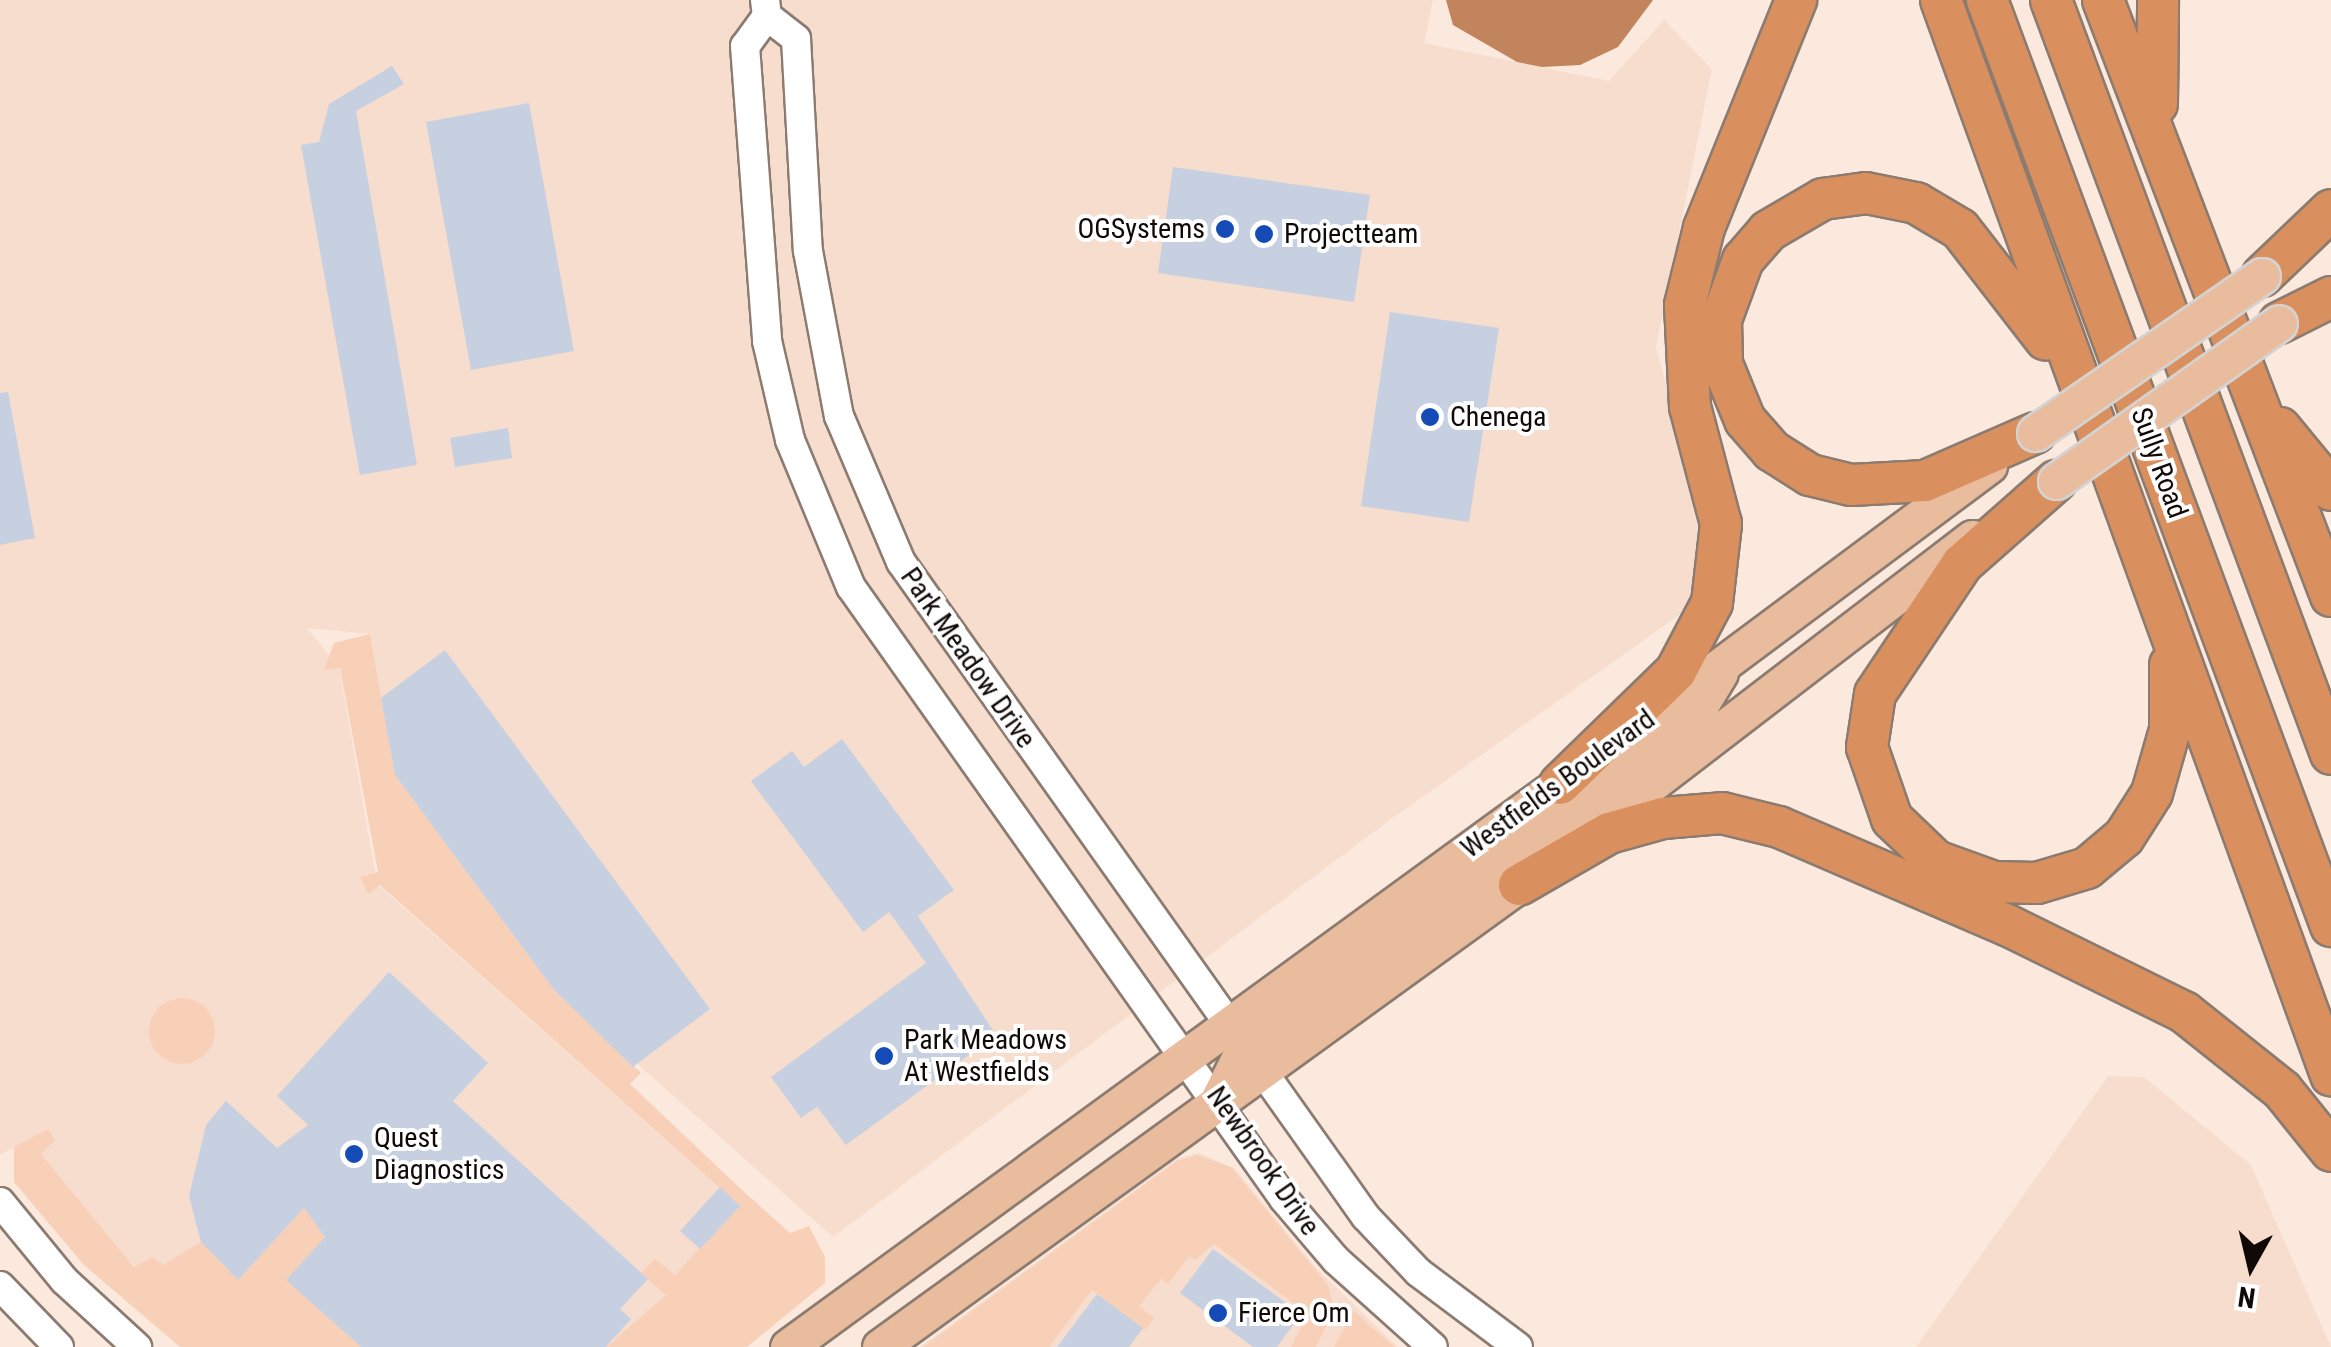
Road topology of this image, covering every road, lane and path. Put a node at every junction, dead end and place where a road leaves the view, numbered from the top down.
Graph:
1 (1796, 0) edge
2 (1942, 0) edge
3 (1987, 0) edge
4 (2051, 0) edge
5 (2103, 0) edge
6 (2158, 0) edge
7 (766, 8) edge
8 (2185, 210) junction
9 (2331, 210) edge
10 (2331, 225) edge
11 (2262, 276) junction
12 (2331, 284) edge
13 (2331, 298) edge
14 (2279, 322) junction
15 (2250, 382) junction
16 (2088, 409) junction
17 (2035, 433) junction
18 (2056, 481) junction
19 (2331, 490) edge
20 (2151, 583) junction
21 (2331, 596) edge
22 (1728, 661) junction
23 (2331, 754) edge
24 (1560, 784) junction
25 (1519, 885) junction
26 (2331, 926) edge
27 (1114, 955) joint
28 (1245, 1049) junction
29 (1190, 1056) junction
30 (2331, 1076) edge
31 (1218, 1100) junction
32 (2331, 1151) edge
33 (0, 1202) edge
34 (0, 1286) edge
35 (60, 1347) edge
36 (138, 1347) edge
37 (788, 1347) edge
38 (880, 1347) edge
39 (1433, 1347) edge
40 (1518, 1347) edge

1 - 24 highway
2 - 16 highway
3 - 26 highway, Sully Road
4 - 23 highway
5 - 8 highway
6 - 8 highway
7 - 27 street, Park Meadow Drive
7 - 28 street, Park Meadow Drive
8 - 15 highway
9 - 11 highway
10 - 11 main road, Westfields Boulevard
11 - 17 main road, Westfields Boulevard, bridge
12 - 14 main road, Westfields Boulevard
13 - 14 highway
14 - 18 main road, Westfields Boulevard, bridge
15 - 19 highway
15 - 21 highway
16 - 17 highway
16 - 20 highway
17 - 22 main road, Westfields Boulevard
18 - 20 highway
18 - 25 main road, Westfields Boulevard
20 - 30 highway
22 - 24 main road, Westfields Boulevard
22 - 28 main road
24 - 28 main road, Westfields Boulevard
25 - 28 main road, Westfields Boulevard
25 - 32 highway
27 - 29 street, Newbrook Drive
28 - 29 main road, Westfields Boulevard
28 - 31 main road, Westfields Boulevard
28 - 40 street, Newbrook Drive
29 - 31 street, Newbrook Drive
29 - 37 main road, Westfields Boulevard
31 - 38 main road, Westfields Boulevard
31 - 39 street, Newbrook Drive
33 - 36 street
34 - 35 street

